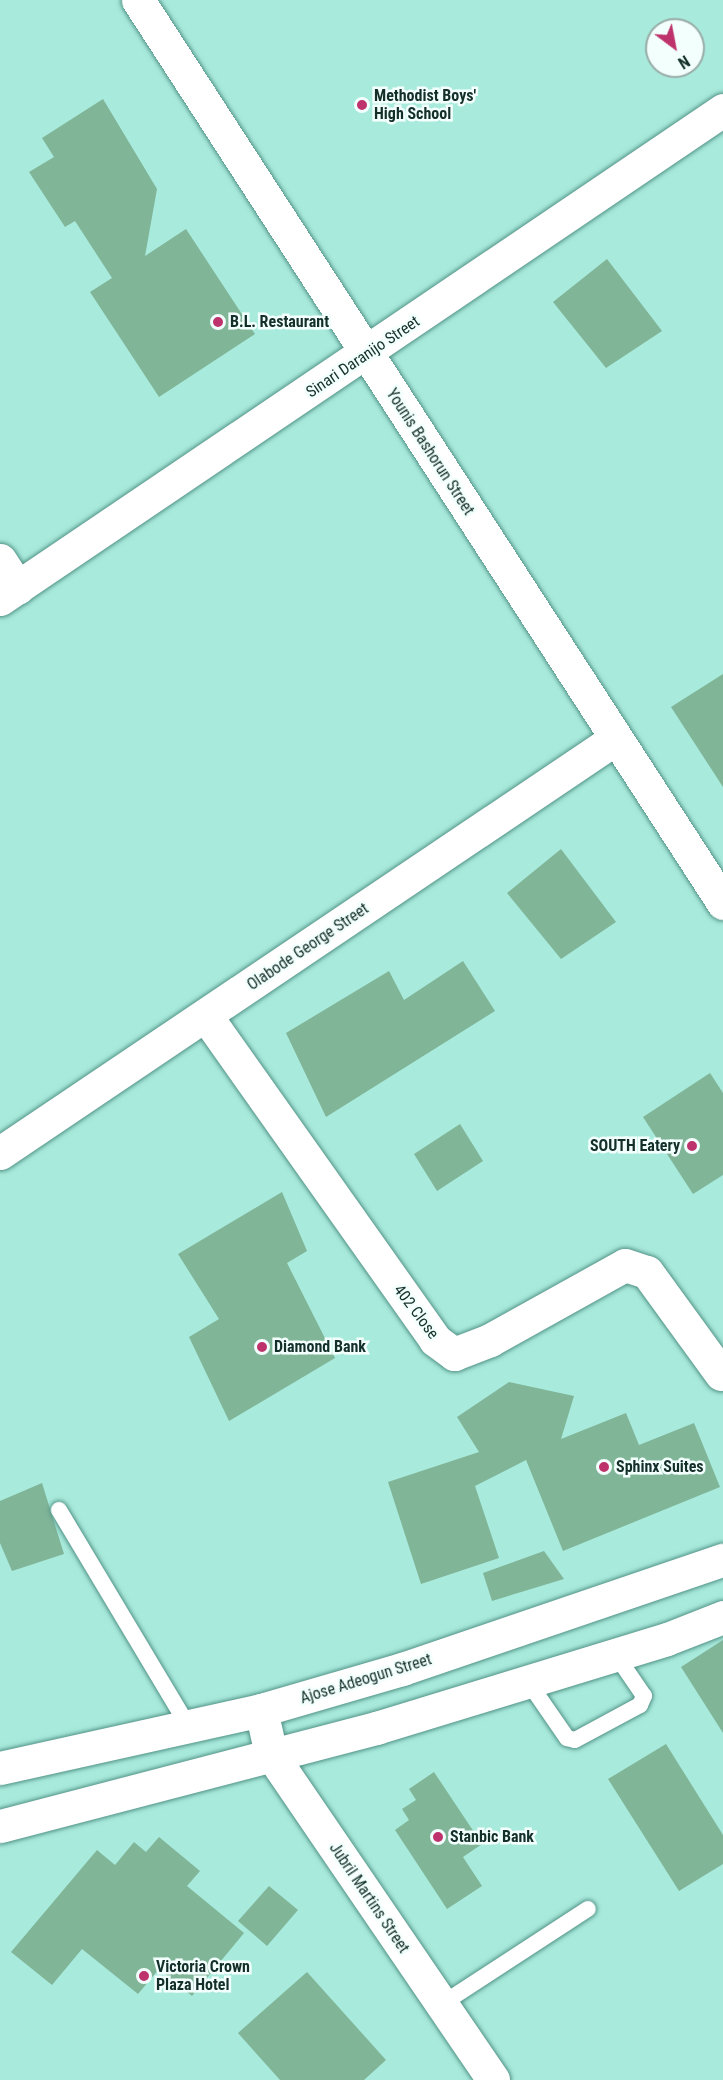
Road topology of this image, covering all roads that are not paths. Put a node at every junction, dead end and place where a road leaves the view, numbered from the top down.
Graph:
1 (138, 0) edge
2 (723, 110) edge
3 (367, 355) junction
4 (0, 560) edge
5 (9, 594) edge
6 (615, 739) junction
7 (723, 903) edge
8 (206, 1016) junction
9 (0, 1153) edge
10 (721, 1374) dead end
11 (59, 1510) dead end
12 (723, 1560) edge
13 (723, 1617) edge
14 (616, 1655) junction
15 (529, 1683) junction
16 (261, 1710) junction
17 (187, 1724) junction
18 (271, 1754) junction
19 (0, 1768) edge
20 (0, 1826) edge
21 (588, 1909) dead end
22 (442, 2004) junction
23 (493, 2080) edge

1 - 3 street, Younis Bashorun Street
2 - 3 street, Sinari Daranijo Street
3 - 5 street, Sinari Daranijo Street
3 - 6 street, Younis Bashorun Street
4 - 5 street
6 - 7 street, Younis Bashorun Street
6 - 8 street, Olabode George Street
8 - 9 street, Olabode George Street
8 - 10 street, 402 Close
11 - 17 lane
12 - 16 street, Ajose Adeogun Street
13 - 14 street
14 - 15 street
14 - 15 lane
15 - 18 street
16 - 17 street, Ajose Adeogun Street
16 - 18 street, Jubril Martins Street
17 - 19 street, Ajose Adeogun Street
18 - 20 street
18 - 22 street, Jubril Martins Street
21 - 22 lane
22 - 23 street, Jubril Martins Street

